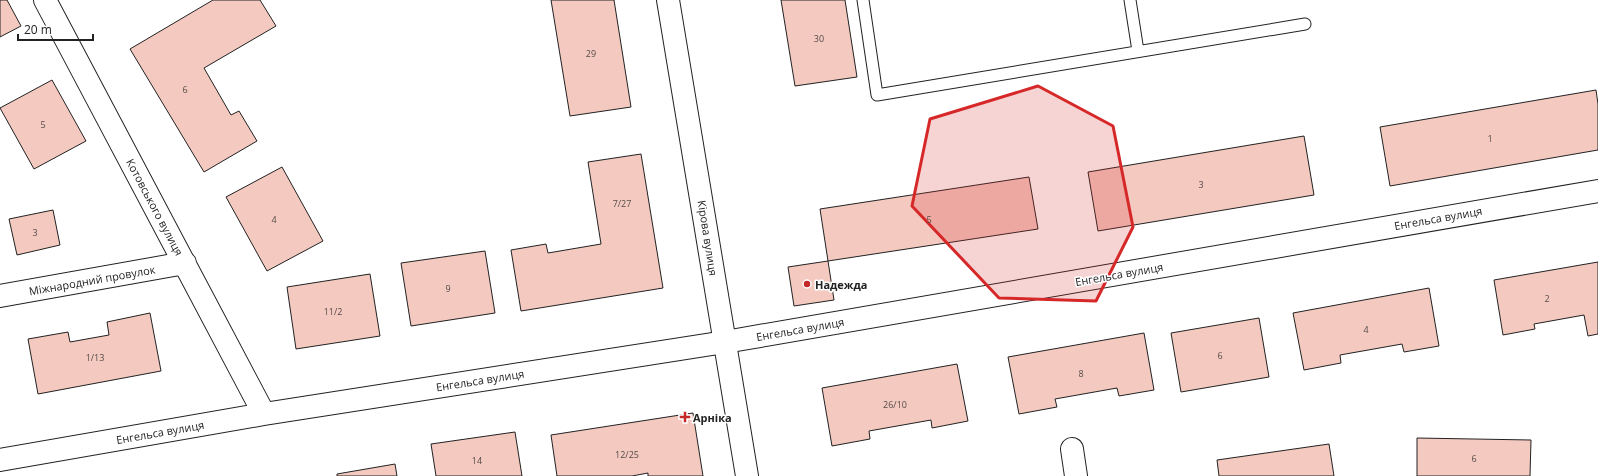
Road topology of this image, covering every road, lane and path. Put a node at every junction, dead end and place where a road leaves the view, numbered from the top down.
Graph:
1 (45, 0) edge
2 (668, 0) edge
3 (863, 0) edge
4 (1130, 0) edge
5 (1305, 24) dead end
6 (1138, 51) junction
7 (1598, 191) edge
8 (185, 263) junction
9 (0, 296) edge
10 (725, 342) junction
11 (264, 414) junction
12 (1072, 449) dead end
13 (0, 460) edge
14 (748, 476) edge
15 (1076, 476) edge

1 - 8 street, Котовського вулиця
2 - 10 street, Кірова вулиця
3 - 6 lane
4 - 6 lane
5 - 6 lane
7 - 10 street, Енгельса вулиця
8 - 9 street, Міжнародний провулок
8 - 11 street, Котовського вулиця
10 - 11 street, Енгельса вулиця
10 - 14 street, Кірова вулиця
11 - 13 street, Енгельса вулиця
12 - 15 street

